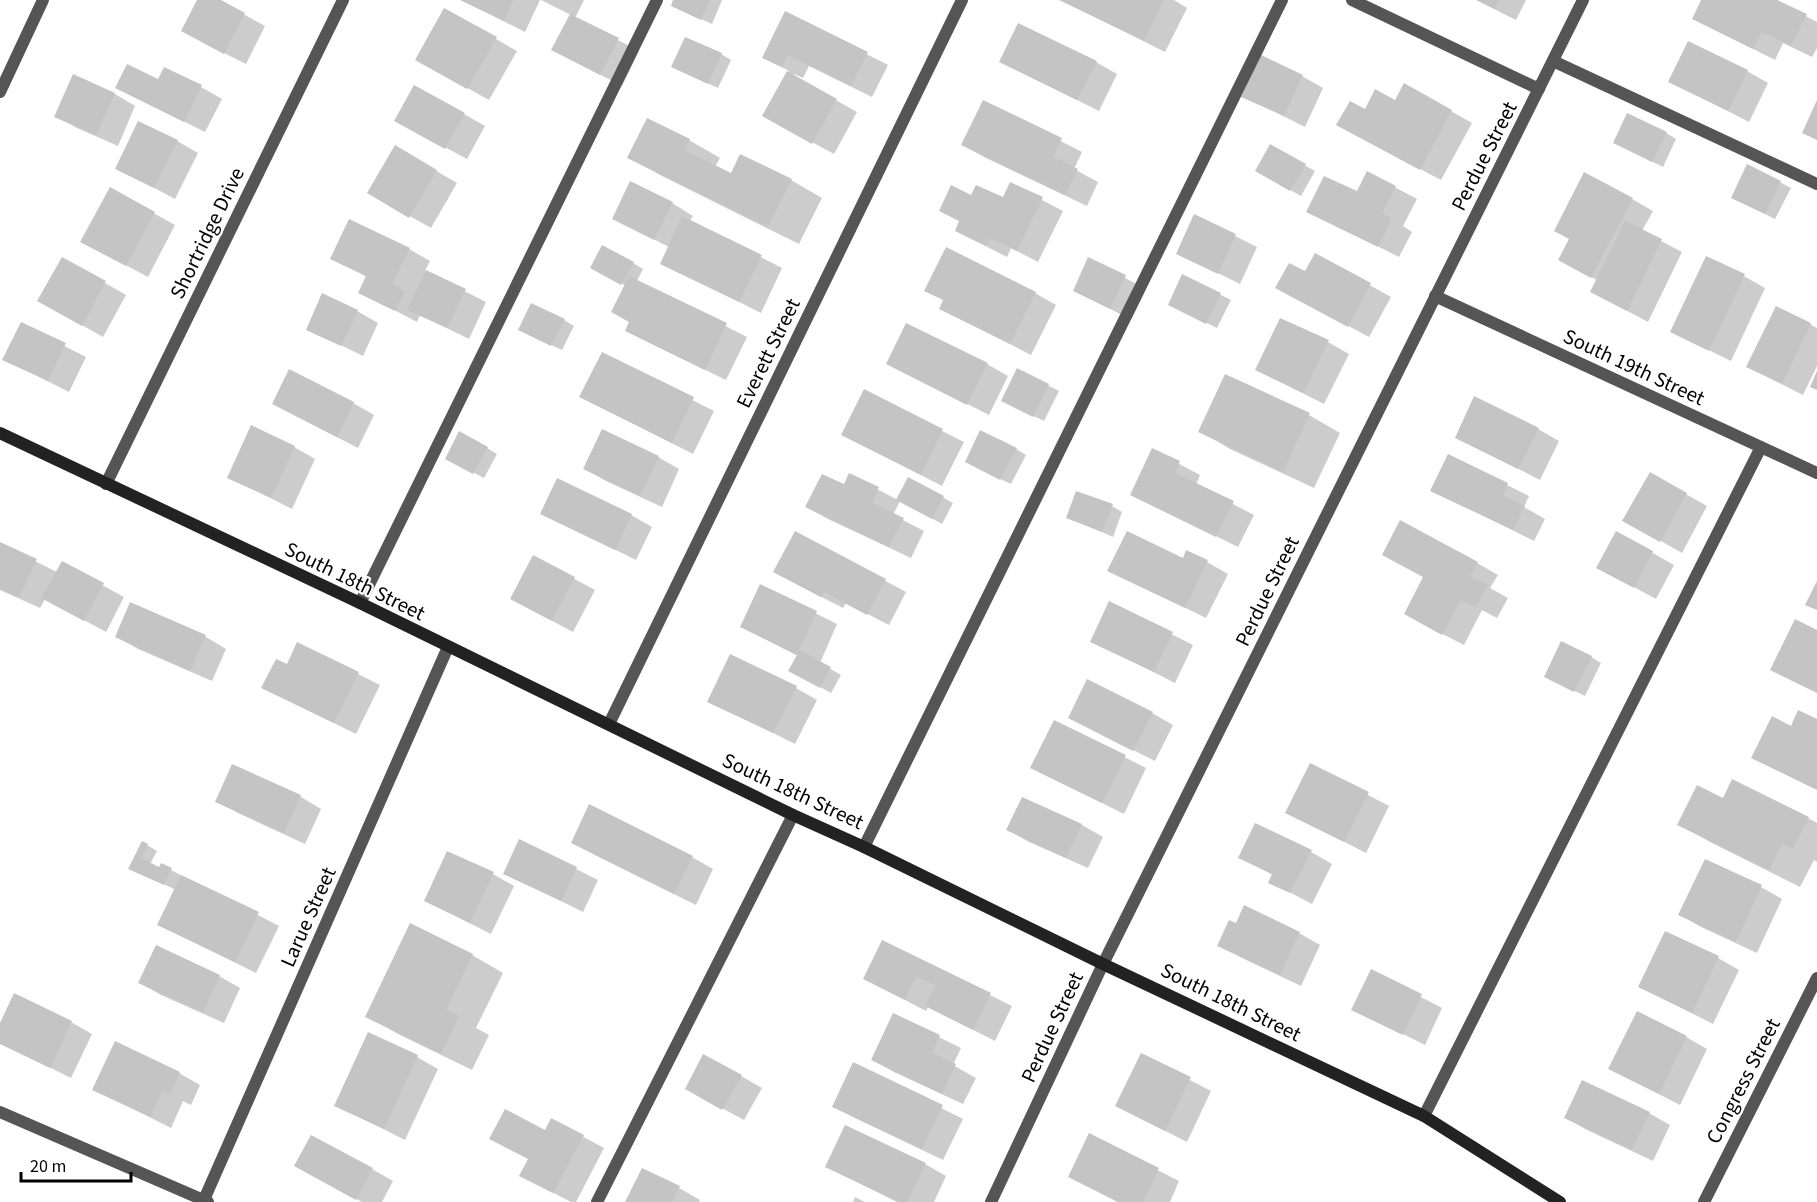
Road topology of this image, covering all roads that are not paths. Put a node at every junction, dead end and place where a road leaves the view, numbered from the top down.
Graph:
1 (43, 0) edge
2 (343, 0) edge
3 (657, 0) edge
4 (962, 0) edge
5 (1282, 0) edge
6 (1352, 0) edge
7 (1583, 0) edge
8 (1553, 61) junction
9 (1539, 89) junction
10 (0, 92) edge
11 (1817, 184) edge
12 (1435, 296) junction
13 (0, 433) edge
14 (1761, 447) junction
15 (1817, 473) edge
16 (106, 484) junction
17 (360, 603) junction
18 (448, 647) junction
19 (609, 724) junction
20 (793, 815) junction
21 (864, 847) junction
22 (1103, 964) junction
23 (1817, 978) edge
24 (0, 1112) edge
25 (1424, 1116) junction
26 (205, 1201) edge
27 (597, 1202) edge
28 (992, 1202) edge
29 (1560, 1202) edge
30 (1704, 1202) edge

1 - 10 street
2 - 16 street, Shortridge Drive
3 - 17 street
4 - 19 street, Everett Street
5 - 21 street
6 - 9 street
7 - 8 street, Perdue Street
8 - 9 street, Perdue Street
8 - 11 street
9 - 12 street, Perdue Street
12 - 14 street, South 19th Street
12 - 22 street, Perdue Street
13 - 16 main road, South 18th Street
14 - 15 street, South 19th Street
14 - 25 street
16 - 17 main road, South 18th Street
17 - 18 main road, South 18th Street
18 - 19 main road, South 18th Street
18 - 26 street, Larue Street
19 - 20 main road, South 18th Street
20 - 21 main road, South 18th Street
20 - 27 street
21 - 22 main road, South 18th Street
22 - 25 main road, South 18th Street
22 - 28 street, Perdue Street
23 - 30 street, Congress Street
24 - 26 street
25 - 29 main road, South 18th Street

